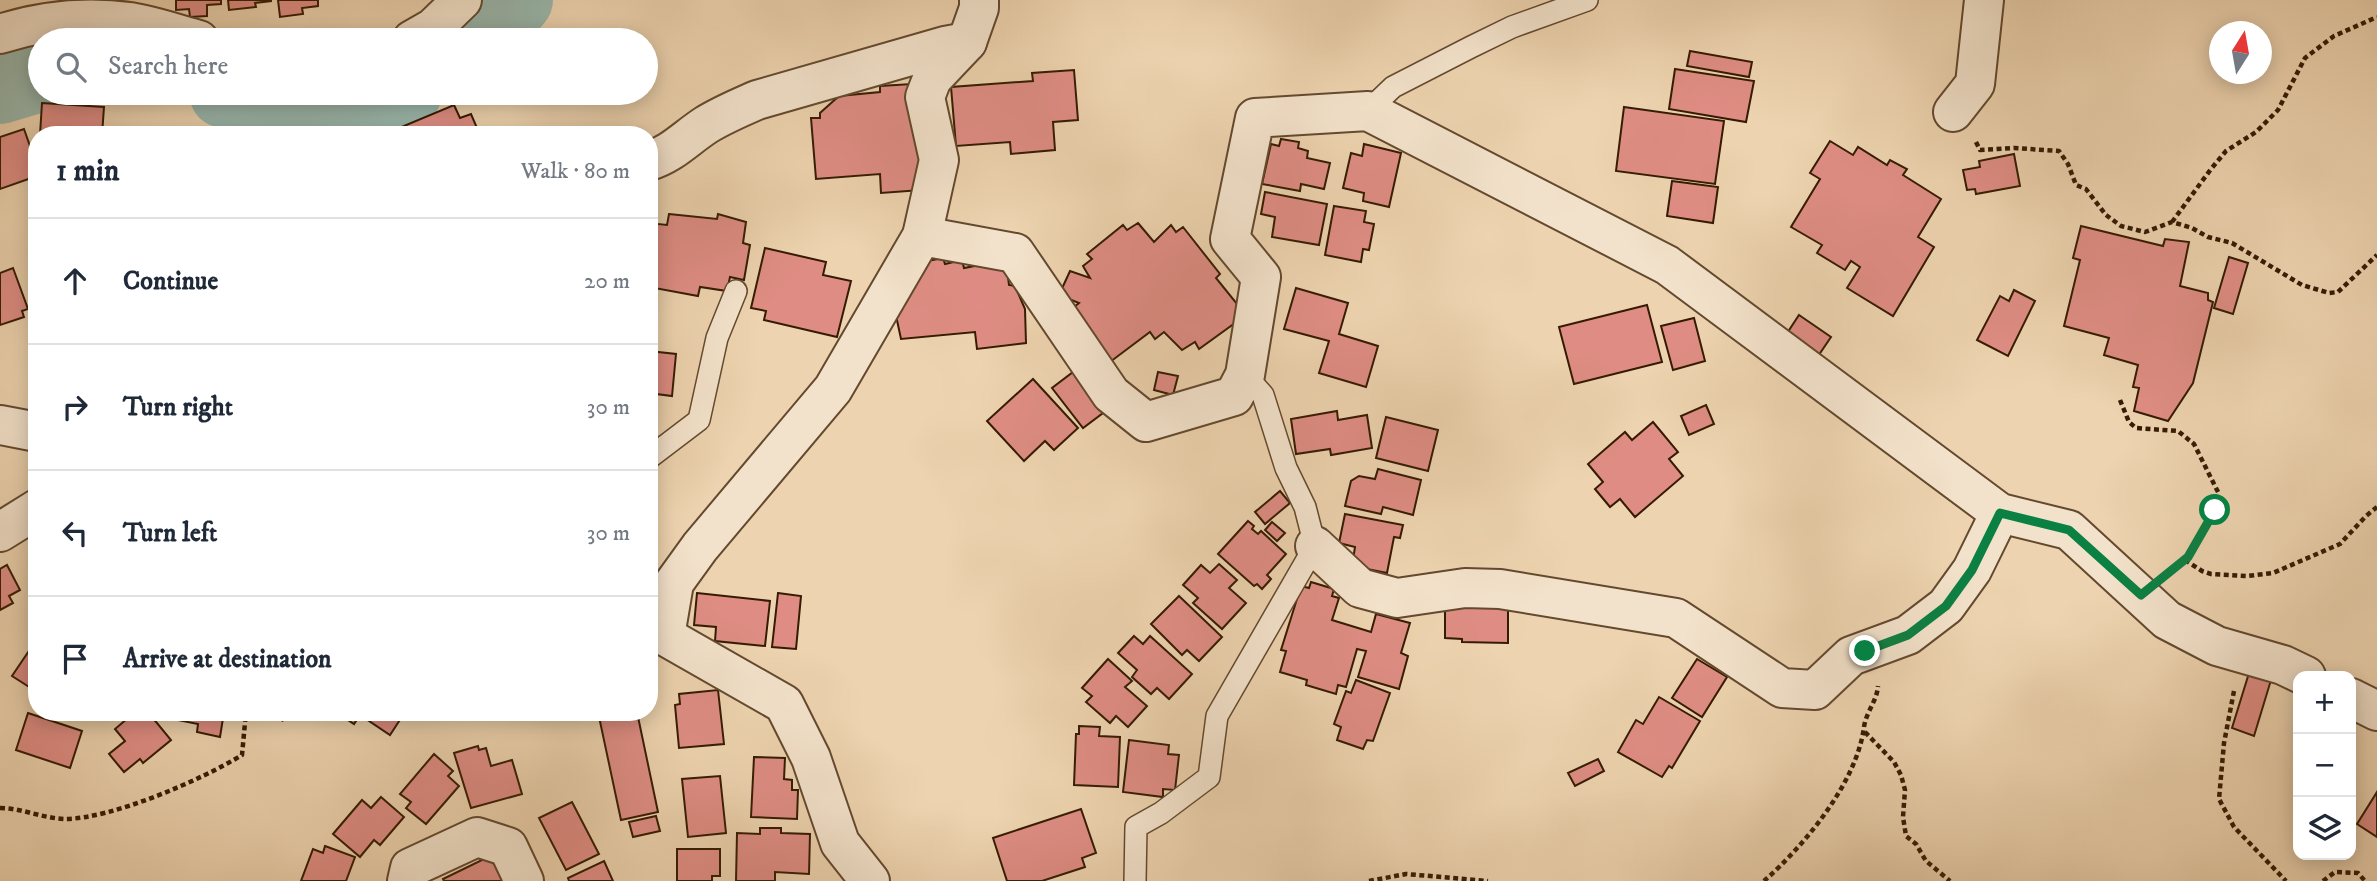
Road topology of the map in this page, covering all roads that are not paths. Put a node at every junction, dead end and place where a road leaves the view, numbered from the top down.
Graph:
1 (462, 0) edge
2 (979, 0) edge
3 (1587, 0) edge
4 (1984, 0) edge
5 (154, 28) edge
6 (433, 28) edge
7 (0, 34) edge
8 (967, 42) junction
9 (1368, 111) junction
10 (1954, 112) road end
11 (658, 158) edge
12 (922, 236) junction
13 (736, 291) dead end
14 (1245, 375) junction
15 (0, 425) edge
16 (28, 430) edge
17 (658, 451) edge
18 (2000, 513) junction
19 (28, 515) edge
20 (0, 532) edge
21 (1315, 546) junction
22 (658, 629) edge
23 (658, 633) edge
24 (2296, 671) edge
25 (2356, 700) edge
26 (2377, 711) edge
27 (407, 881) edge
28 (524, 881) edge
29 (870, 881) edge
30 (1135, 881) edge

1 - 6 street
2 - 8 street
3 - 9 lane
4 - 10 street
5 - 7 street
8 - 11 street
8 - 12 street
9 - 14 street
9 - 18 street
12 - 14 street
12 - 22 street
13 - 17 lane
14 - 21 lane
15 - 16 street
18 - 21 street
18 - 24 street
19 - 20 street
21 - 30 lane
23 - 29 street
25 - 26 street
27 - 28 street

